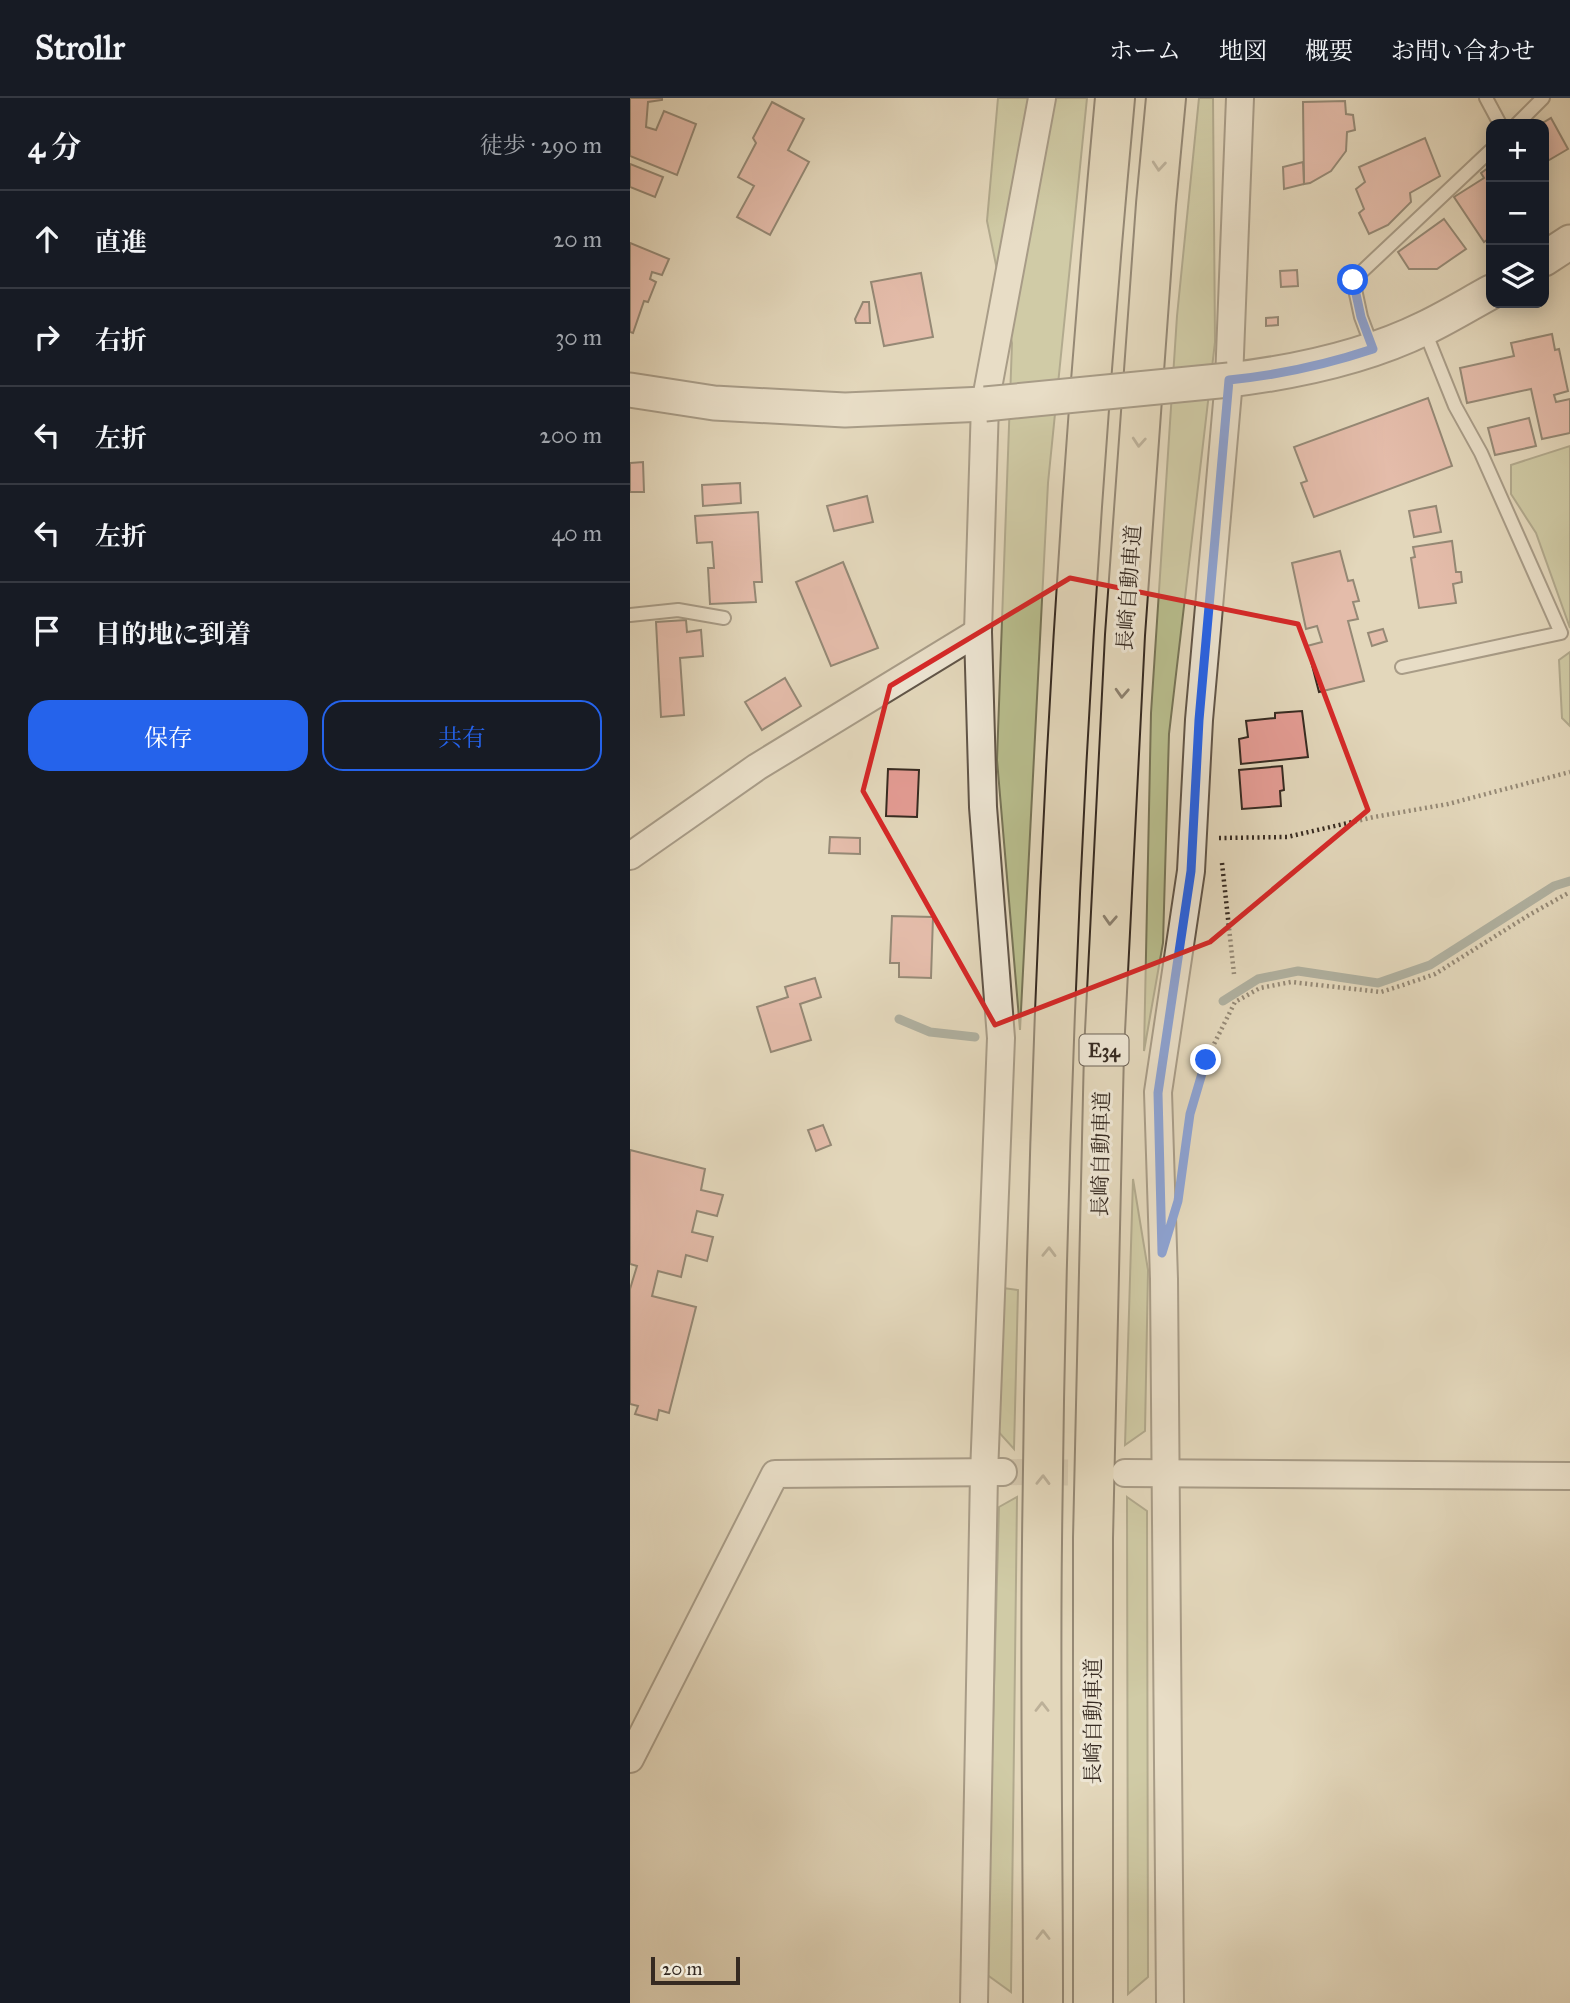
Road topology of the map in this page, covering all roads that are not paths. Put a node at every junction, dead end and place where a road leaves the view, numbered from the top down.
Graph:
1 (1042, 98) edge
2 (1115, 98) edge
3 (1166, 98) edge
4 (1240, 98) edge
5 (1486, 98) edge
6 (1543, 98) edge
7 (1497, 119) edge
8 (1522, 119) edge
9 (1486, 155) edge
10 (1570, 242) edge
11 (1549, 256) edge
12 (1486, 295) edge
13 (1424, 329) junction
14 (1373, 349) junction
15 (1229, 380) junction
16 (630, 390) edge
17 (985, 404) junction
18 (630, 615) edge
19 (724, 618) dead end
20 (978, 632) junction
21 (1402, 667) dead end
22 (630, 856) edge
23 (993, 1473) junction
24 (1125, 1473) tunnel mouth
25 (1165, 1474) junction
26 (1570, 1476) edge
27 (630, 1759) edge
28 (974, 2003) edge
29 (1043, 2003) edge
30 (1093, 2003) edge
31 (1170, 2003) edge

1 - 17 street
29 -> 2 highway, E34
3 -> 30 highway, 長崎自動車道 / E34
4 - 15 street
5 - 7 lane
6 - 8 lane
9 - 14 lane
10 - 11 street
12 - 13 street
13 - 14 street
13 - 21 lane
14 - 15 street
15 - 17 street, bridge
15 - 25 street
16 - 17 street
17 - 20 street
18 - 19 lane
20 - 22 street
20 - 23 street
23 - 27 street
23 - 28 street
24 - 25 street
25 - 26 street
25 - 31 street

